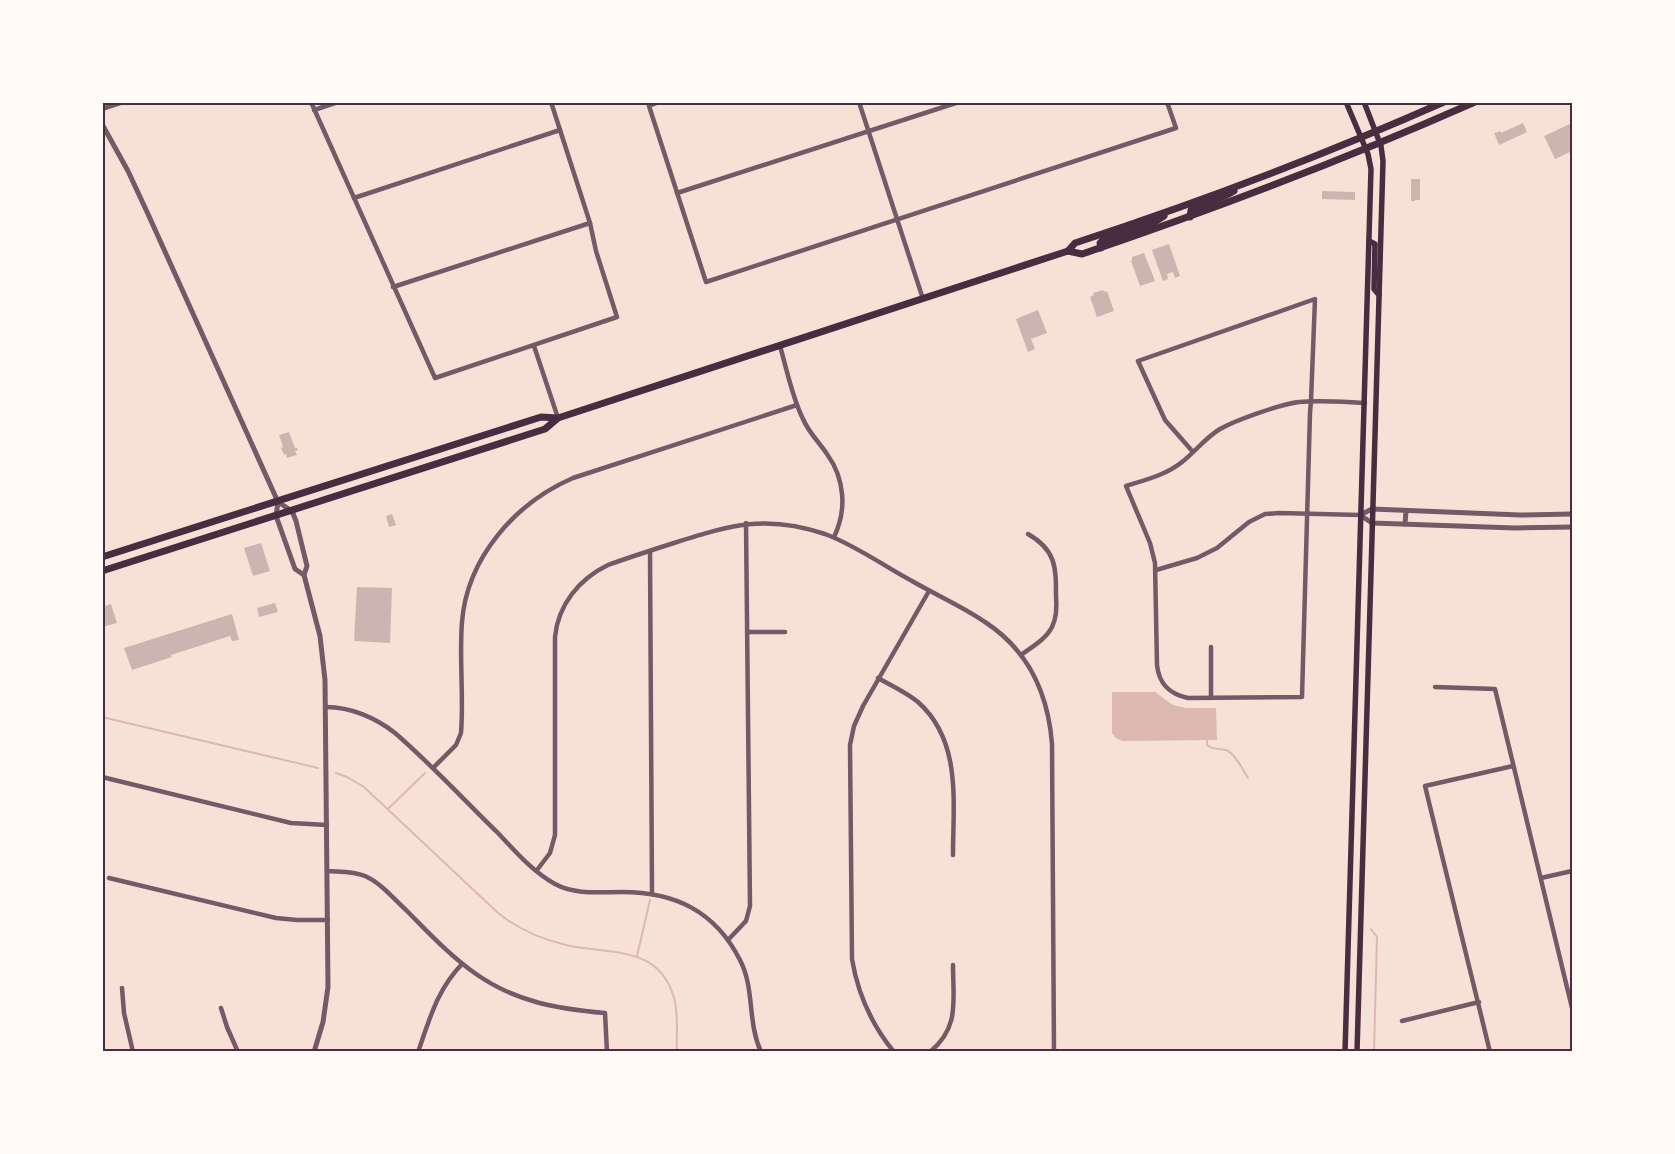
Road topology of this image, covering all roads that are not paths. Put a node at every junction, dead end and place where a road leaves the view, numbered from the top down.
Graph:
1 (123, 102) edge
2 (311, 102) edge
3 (338, 102) edge
4 (552, 102) edge
5 (659, 102) edge
6 (859, 102) edge
7 (959, 102) edge
8 (1167, 102) edge
9 (1346, 102) edge
10 (1364, 102) edge
11 (1444, 102) edge
12 (1475, 102) edge
13 (102, 109) edge
14 (314, 110) junction
15 (102, 124) edge
16 (560, 130) junction
17 (868, 132) junction
18 (1376, 132) junction
19 (1361, 138) junction
20 (1381, 143) junction
21 (1366, 150) junction
22 (1257, 179) junction
23 (1242, 185) junction
24 (1261, 191) junction
25 (677, 193) junction
26 (354, 198) junction
27 (1175, 209) junction
28 (1190, 217) junction
29 (897, 219) junction
30 (590, 223) junction
31 (1369, 241) junction
32 (1102, 248) junction
33 (1068, 251) junction
34 (393, 287) junction
35 (1379, 295) junction
36 (923, 299) junction
37 (534, 346) junction
38 (780, 346) junction
39 (1311, 401) junction
40 (1365, 403) junction
41 (797, 405) junction
42 (558, 418) junction
43 (1194, 452) junction
44 (278, 502) junction
45 (1372, 509) junction
46 (1406, 510) junction
47 (292, 511) junction
48 (1307, 514) junction
49 (1572, 514) edge
50 (1360, 515) junction
51 (1551, 515) junction
52 (276, 516) junction
53 (746, 523) junction
54 (1372, 523) junction
55 (1405, 524) junction
56 (1572, 527) edge
57 (1551, 528) junction
58 (1028, 534) dead end
59 (834, 537) junction
60 (650, 551) junction
61 (102, 557) edge
62 (1156, 570) junction
63 (102, 571) edge
64 (304, 575) junction
65 (929, 591) junction
66 (1357, 630) junction
67 (1368, 631) junction
68 (747, 632) junction
69 (785, 632) dead end
70 (1212, 647) dead end
71 (1021, 655) junction
72 (878, 678) junction
73 (1435, 687) dead end
74 (1211, 698) junction
75 (326, 707) junction
76 (1513, 766) junction
77 (433, 768) junction
78 (102, 777) edge
79 (1351, 806) junction
80 (1363, 807) junction
81 (327, 825) junction
82 (953, 855) dead end
83 (537, 870) junction
84 (327, 871) junction
85 (1572, 871) edge
86 (108, 878) dead end
87 (1541, 878) junction
88 (652, 894) junction
89 (328, 920) junction
90 (728, 940) junction
91 (462, 964) junction
92 (953, 965) dead end
93 (1348, 982) junction
94 (1359, 983) junction
95 (122, 988) dead end
96 (1479, 1002) junction
97 (221, 1008) dead end
98 (1572, 1008) edge
99 (1402, 1020) dead end
100 (133, 1052) edge
101 (238, 1052) edge
102 (314, 1052) edge
103 (418, 1052) edge
104 (607, 1052) edge
105 (761, 1052) edge
106 (894, 1052) edge
107 (930, 1052) edge
108 (1054, 1052) edge
109 (1345, 1052) edge
110 (1357, 1052) edge
111 (1490, 1052) edge

1 - 13 street
2 - 14 street
3 - 14 street
4 - 16 street
5 - 25 street
6 - 17 street
7 - 17 street
8 - 29 street
9 - 19 main road
10 - 18 main road
11 - 18 main road
12 - 20 main road
14 - 26 street
15 - 44 street
16 - 26 street
16 - 30 street
17 - 25 street
17 - 29 street
18 - 19 main road
18 - 20 main road
19 - 21 main road
19 - 22 main road
20 - 21 main road
20 - 35 main road
21 - 24 main road
21 - 31 main road
22 - 23 main road
22 - 24 main road
23 - 27 main road
23 - 28 main road
24 - 28 main road
25 - 29 street
26 - 34 street
27 - 32 main road
27 - 33 main road
28 - 32 main road
29 - 36 street
30 - 34 street
30 - 37 street
31 - 35 main road
31 - 40 main road
32 - 33 main road
33 - 36 main road
34 - 37 street
35 - 45 main road
36 - 38 main road
37 - 42 street
38 - 41 street
38 - 42 main road
39 - 40 street
39 - 43 street
39 - 43 street
39 - 48 street
40 - 50 main road
41 - 59 street
41 - 77 street
42 - 44 main road
42 - 47 main road
43 - 62 street
44 - 47 street
44 - 52 street
44 - 61 main road
45 - 46 street
45 - 50 street
45 - 54 main road
46 - 51 street
46 - 55 street
47 - 52 main road
47 - 64 street
48 - 50 street
48 - 62 street
48 - 74 street
49 - 51 street
50 - 54 street
50 - 66 main road
51 - 57 street
52 - 63 main road
52 - 64 street
53 - 59 street
53 - 60 street
53 - 68 street
54 - 55 street
54 - 67 main road
55 - 57 street
56 - 57 street
58 - 71 street
59 - 65 street
60 - 83 street
60 - 88 street
62 - 74 street
64 - 75 street
65 - 71 street
65 - 72 street
66 - 67 main road
66 - 79 main road
67 - 80 main road
68 - 69 street
68 - 90 street
70 - 74 street
71 - 108 street
72 - 82 street
72 - 106 street
73 - 76 street
75 - 77 street
75 - 81 street
76 - 87 street
76 - 96 street
77 - 83 street
78 - 81 street
79 - 80 main road
79 - 93 main road
80 - 94 main road
81 - 84 street
83 - 88 street
84 - 89 street
84 - 91 street
85 - 87 street
86 - 89 street
87 - 98 street
88 - 90 street
89 - 102 street
90 - 105 street
91 - 103 street
91 - 104 street
92 - 107 street
93 - 94 main road
93 - 109 main road
94 - 110 main road
95 - 100 street
96 - 99 street
96 - 111 street
97 - 101 street

